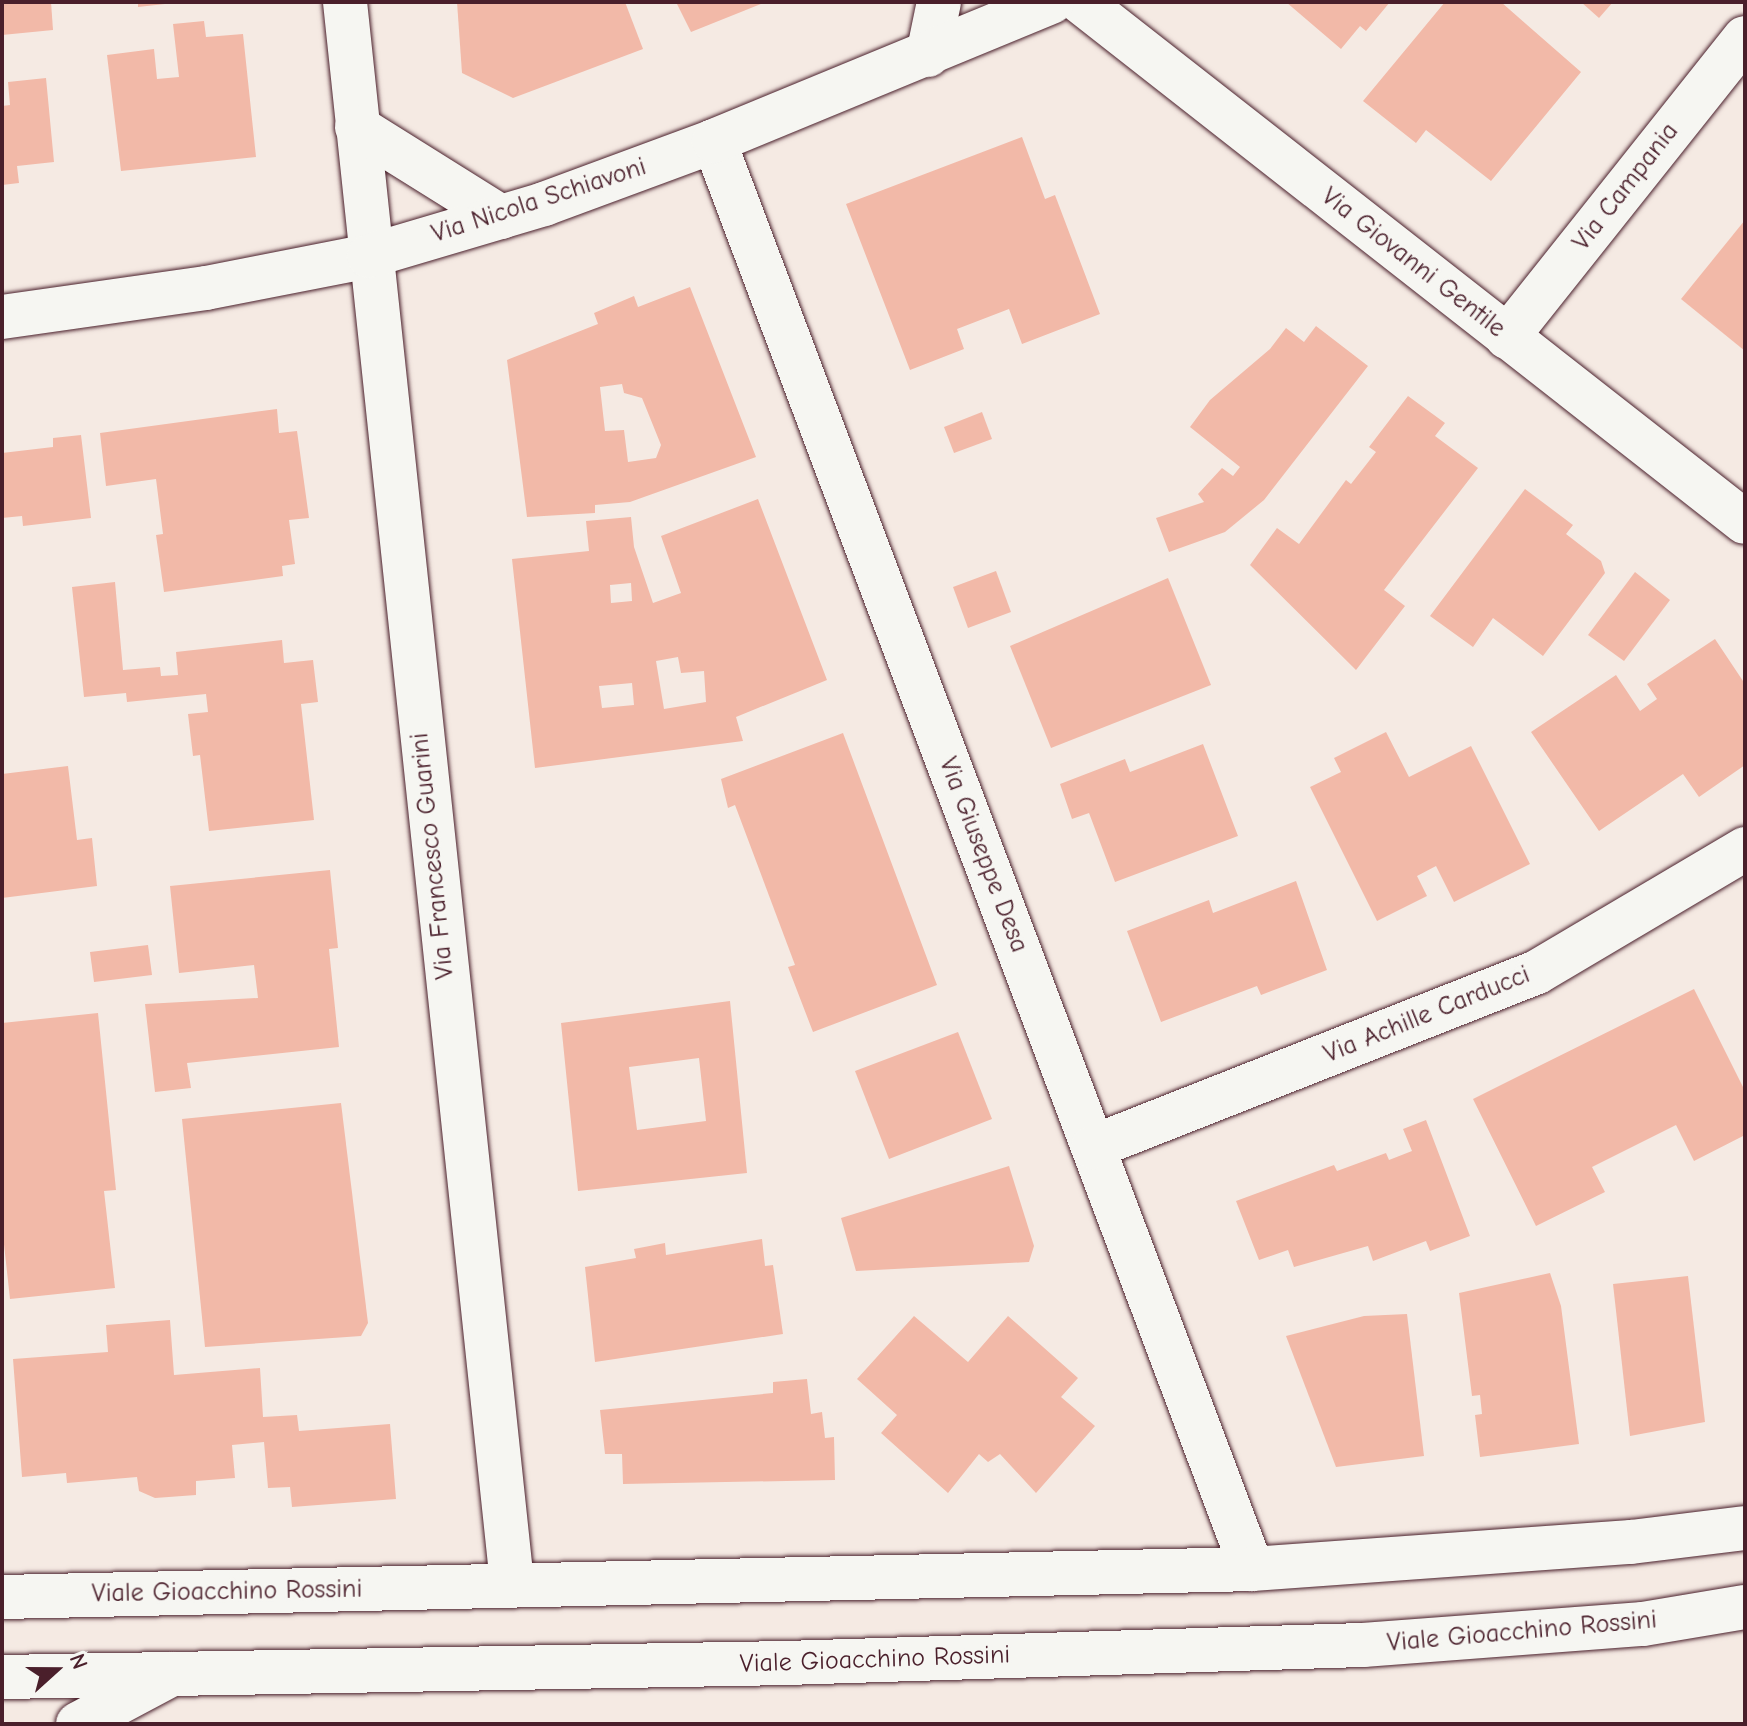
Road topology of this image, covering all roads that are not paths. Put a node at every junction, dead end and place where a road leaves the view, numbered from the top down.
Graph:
1 (345, 2) edge
2 (939, 2) edge
3 (1052, 2) edge
4 (1081, 2) edge
5 (1745, 38) edge
6 (928, 55) junction
7 (357, 127) junction
8 (714, 141) junction
9 (501, 217) junction
10 (369, 256) junction
11 (2, 317) edge
12 (1507, 337) junction
13 (1745, 522) edge
14 (1745, 849) edge
15 (1093, 1147) junction
16 (1745, 1528) edge
17 (1252, 1569) junction
18 (512, 1584) junction
19 (2, 1597) edge
20 (1745, 1607) edge
21 (172, 1674) junction
22 (2, 1677) edge
23 (78, 1724) edge

1 - 7 street, Via Francesco Guarini
2 - 6 street
3 - 6 street, Via Nicola Schiavoni
4 - 12 street, Via Giovanni Gentile
5 - 12 street, Via Campania
6 - 8 street, Via Nicola Schiavoni
7 - 9 street
7 - 10 street, Via Francesco Guarini
8 - 9 street, Via Nicola Schiavoni
8 - 15 street, Via Giuseppe Desa
9 - 10 street, Via Nicola Schiavoni
10 - 11 street, Via Nicola Schiavoni
10 - 18 street, Via Francesco Guarini
12 - 13 street, Via Giovanni Gentile
14 - 15 street, Via Achille Carducci
15 - 17 street, Via Giuseppe Desa
16 - 17 street, Viale Gioacchino Rossini
17 - 18 street, Viale Gioacchino Rossini
18 - 19 street, Viale Gioacchino Rossini
20 - 21 street, Viale Gioacchino Rossini
21 - 22 street, Viale Gioacchino Rossini
21 - 23 street

